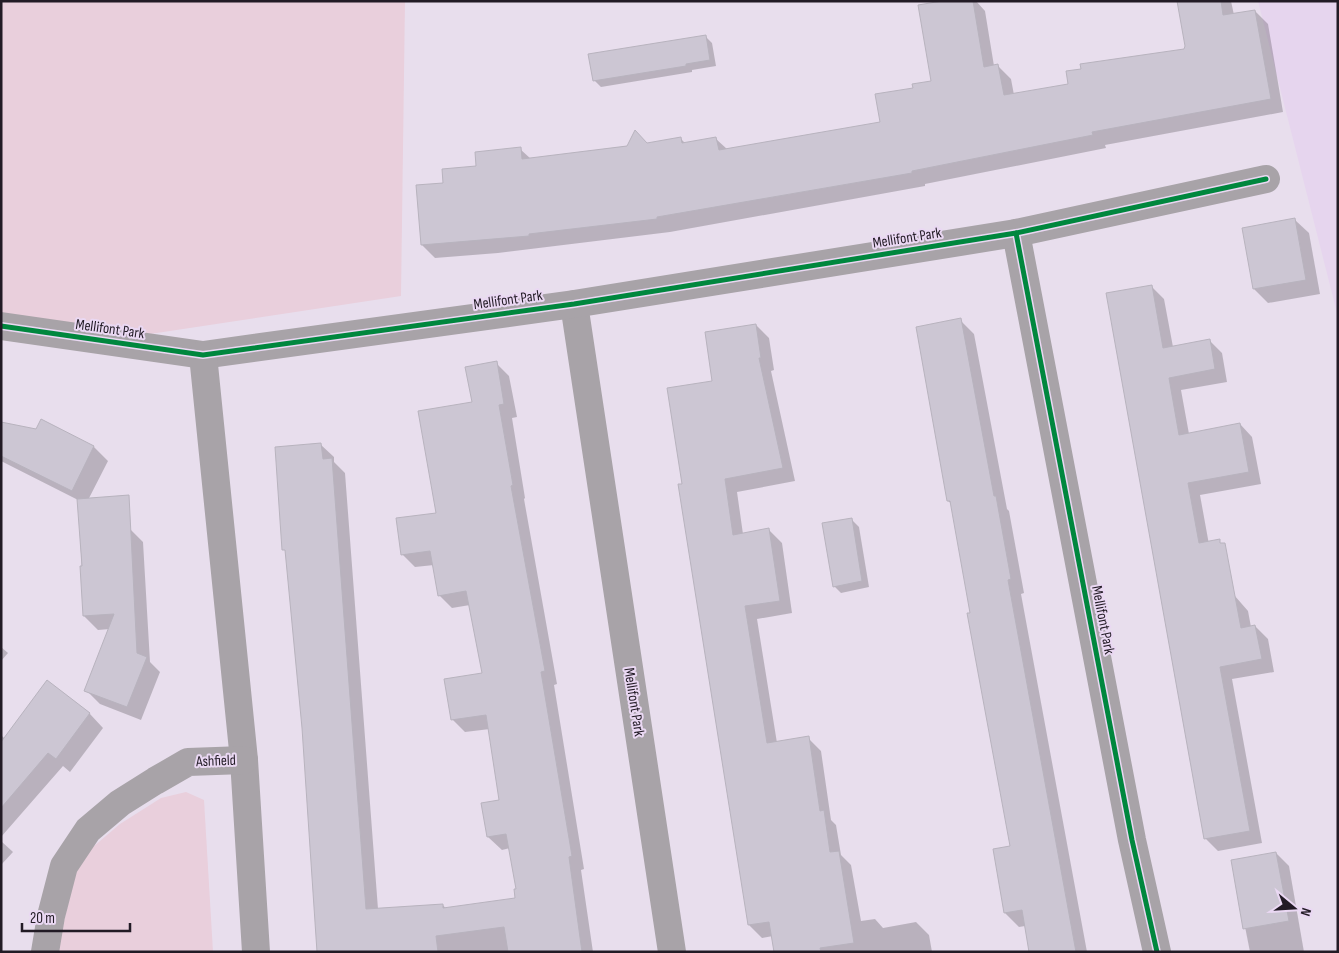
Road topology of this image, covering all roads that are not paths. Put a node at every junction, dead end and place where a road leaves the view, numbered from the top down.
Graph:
1 (1266, 179) dead end
2 (1016, 233) junction
3 (574, 304) junction
4 (1, 326) edge
5 (203, 355) junction
6 (244, 760) junction
7 (44, 952) edge
8 (256, 952) edge
9 (672, 952) edge
10 (1157, 952) edge

1 - 2 street, Mellifont Park
2 - 3 street, Mellifont Park
2 - 10 street, Mellifont Park
3 - 5 street, Mellifont Park
3 - 9 street, Mellifont Park
4 - 5 street, Mellifont Park
5 - 6 street
6 - 7 street, Ashfield
6 - 8 street, Ashfield

